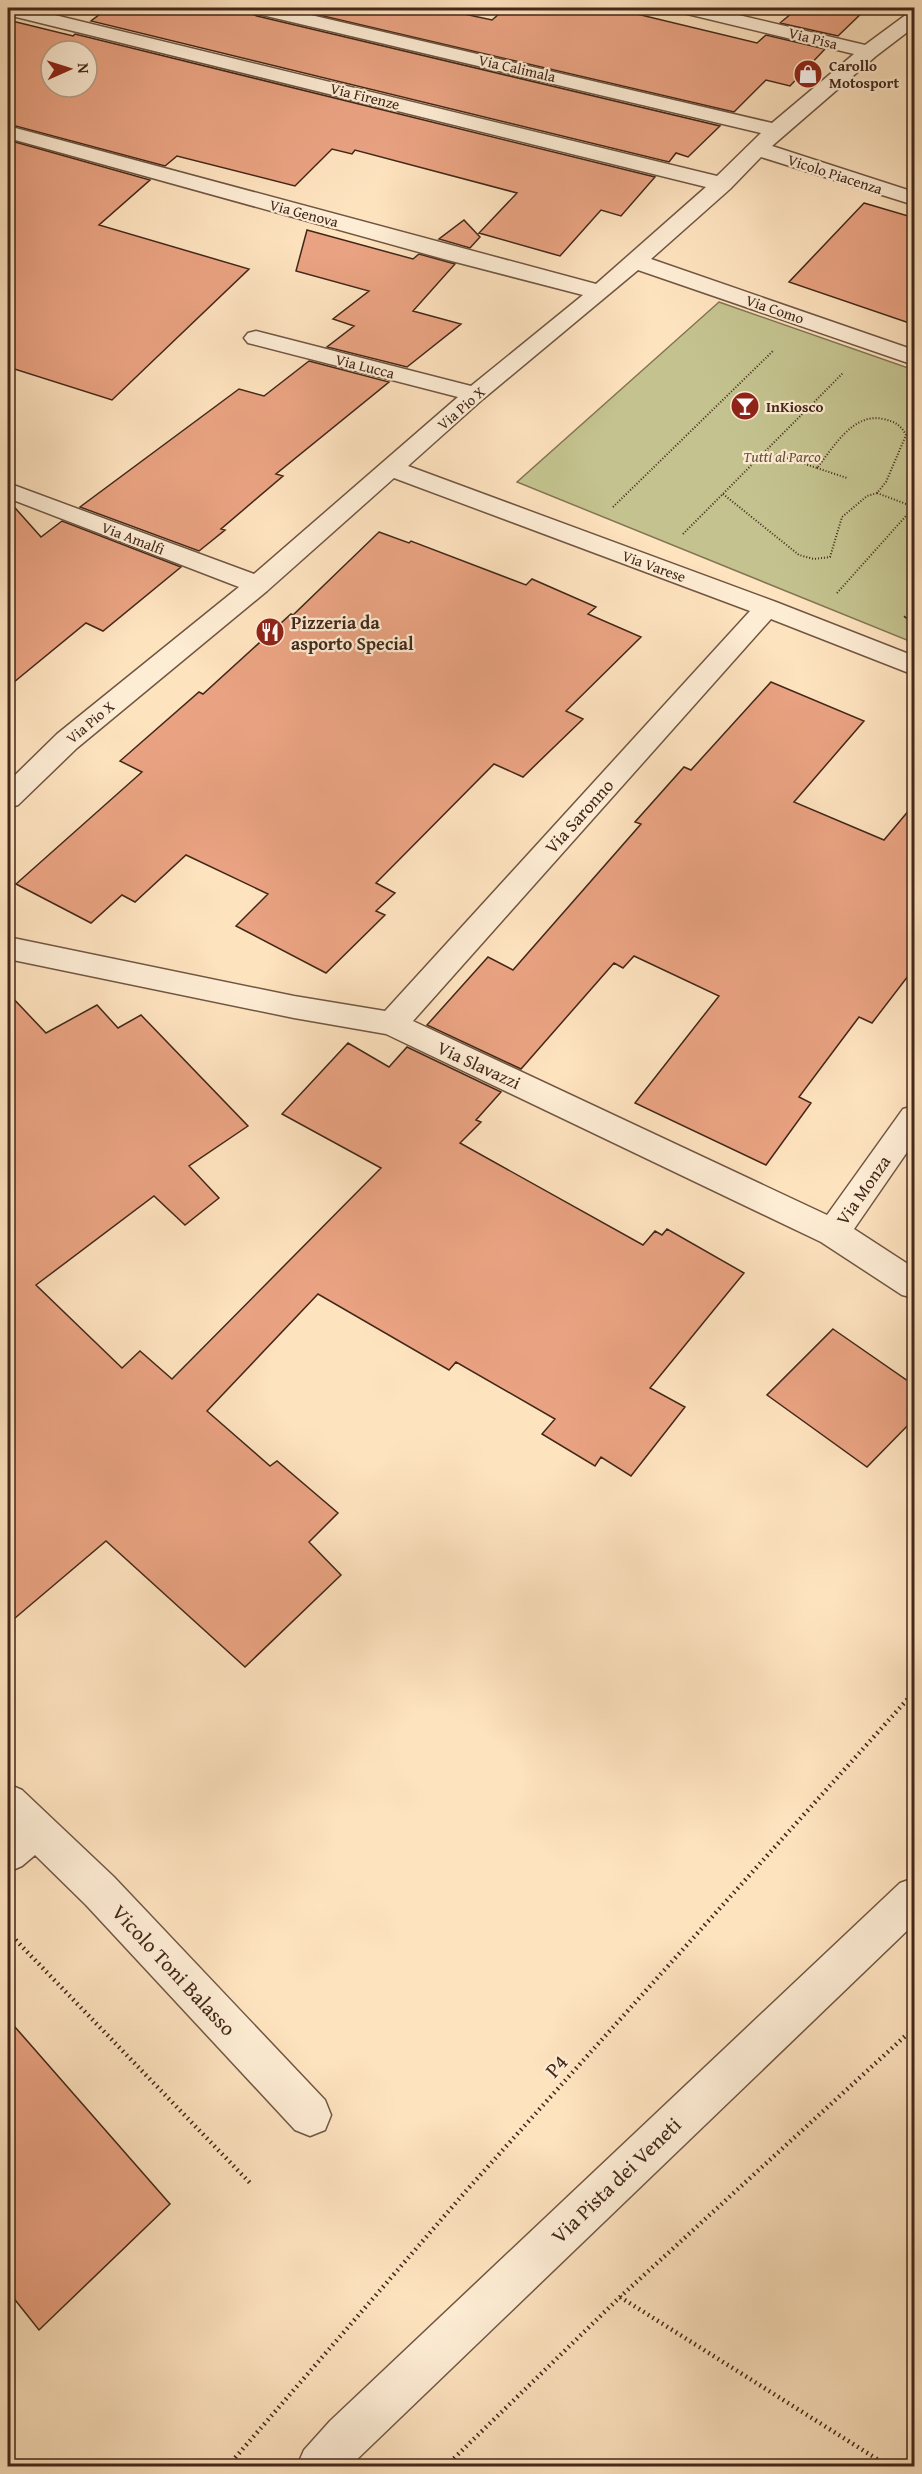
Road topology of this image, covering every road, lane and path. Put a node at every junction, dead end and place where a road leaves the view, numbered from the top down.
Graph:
1 (258, 8) edge
2 (686, 8) edge
3 (8, 9) edge
4 (915, 18) edge
5 (869, 52) junction
6 (776, 130) junction
7 (8, 132) edge
8 (756, 148) junction
9 (722, 184) junction
10 (915, 199) edge
11 (635, 261) junction
12 (600, 292) junction
13 (256, 338) dead end
14 (775, 348) dead end
15 (915, 358) edge
16 (834, 370) dead end
17 (475, 394) junction
18 (765, 451) junction
19 (817, 468) junction
20 (392, 469) junction
21 (848, 478) dead end
22 (8, 490) edge
23 (877, 493) junction
24 (723, 494) junction
25 (914, 507) edge
26 (622, 510) dead end
27 (652, 565) junction
28 (258, 585) junction
29 (835, 595) dead end
30 (767, 608) junction
31 (915, 608) edge
32 (902, 622) dead end
33 (915, 666) edge
34 (12, 787) edge
35 (8, 948) edge
36 (392, 1024) junction
37 (915, 1118) edge
38 (833, 1233) junction
39 (915, 1285) edge
40 (915, 1692) edge
41 (16, 1829) edge
42 (915, 1897) edge
43 (8, 1932) edge
44 (915, 2028) edge
45 (310, 2115) dead end
46 (252, 2185) dead end
47 (620, 2297) junction
48 (228, 2466) edge
49 (320, 2466) edge
50 (446, 2466) edge
51 (888, 2466) edge

1 - 6 street, Via Calimala
2 - 5 street, Via Pisa
3 - 9 street, Via Firenze
4 - 5 street, Via Pio X
5 - 6 street, Via Pio X
6 - 8 street, Via Pio X
7 - 12 street, Via Genova
8 - 9 street, Via Pio X
8 - 10 street, Vicolo Piacenza
9 - 11 street, Via Pio X
11 - 12 street, Via Pio X
11 - 15 street, Via Como
12 - 17 street, Via Pio X
13 - 17 street, Via Lucca
14 - 26 path
16 - 18 path
17 - 20 street, Via Pio X
18 - 19 path
18 - 24 path
19 - 21 path
19 - 23 path
20 - 27 street, Via Varese
20 - 28 street, Via Pio X
22 - 28 street, Via Amalfi
23 - 24 path
23 - 25 path
24 - 27 path
25 - 29 path
27 - 30 street, Via Varese
28 - 34 street, Via Pio X
30 - 33 street, Via Varese
30 - 36 street, Via Saronno
31 - 32 path
35 - 36 street, Via Slavazzi
36 - 38 street, Via Slavazzi
37 - 38 street, Via Monza
38 - 39 street, Via Slavazzi
40 - 48 path, P4
41 - 45 street, Vicolo Toni Balasso
42 - 49 street, Via Pista dei Veneti
43 - 46 path
44 - 47 path
47 - 50 path
47 - 51 path

